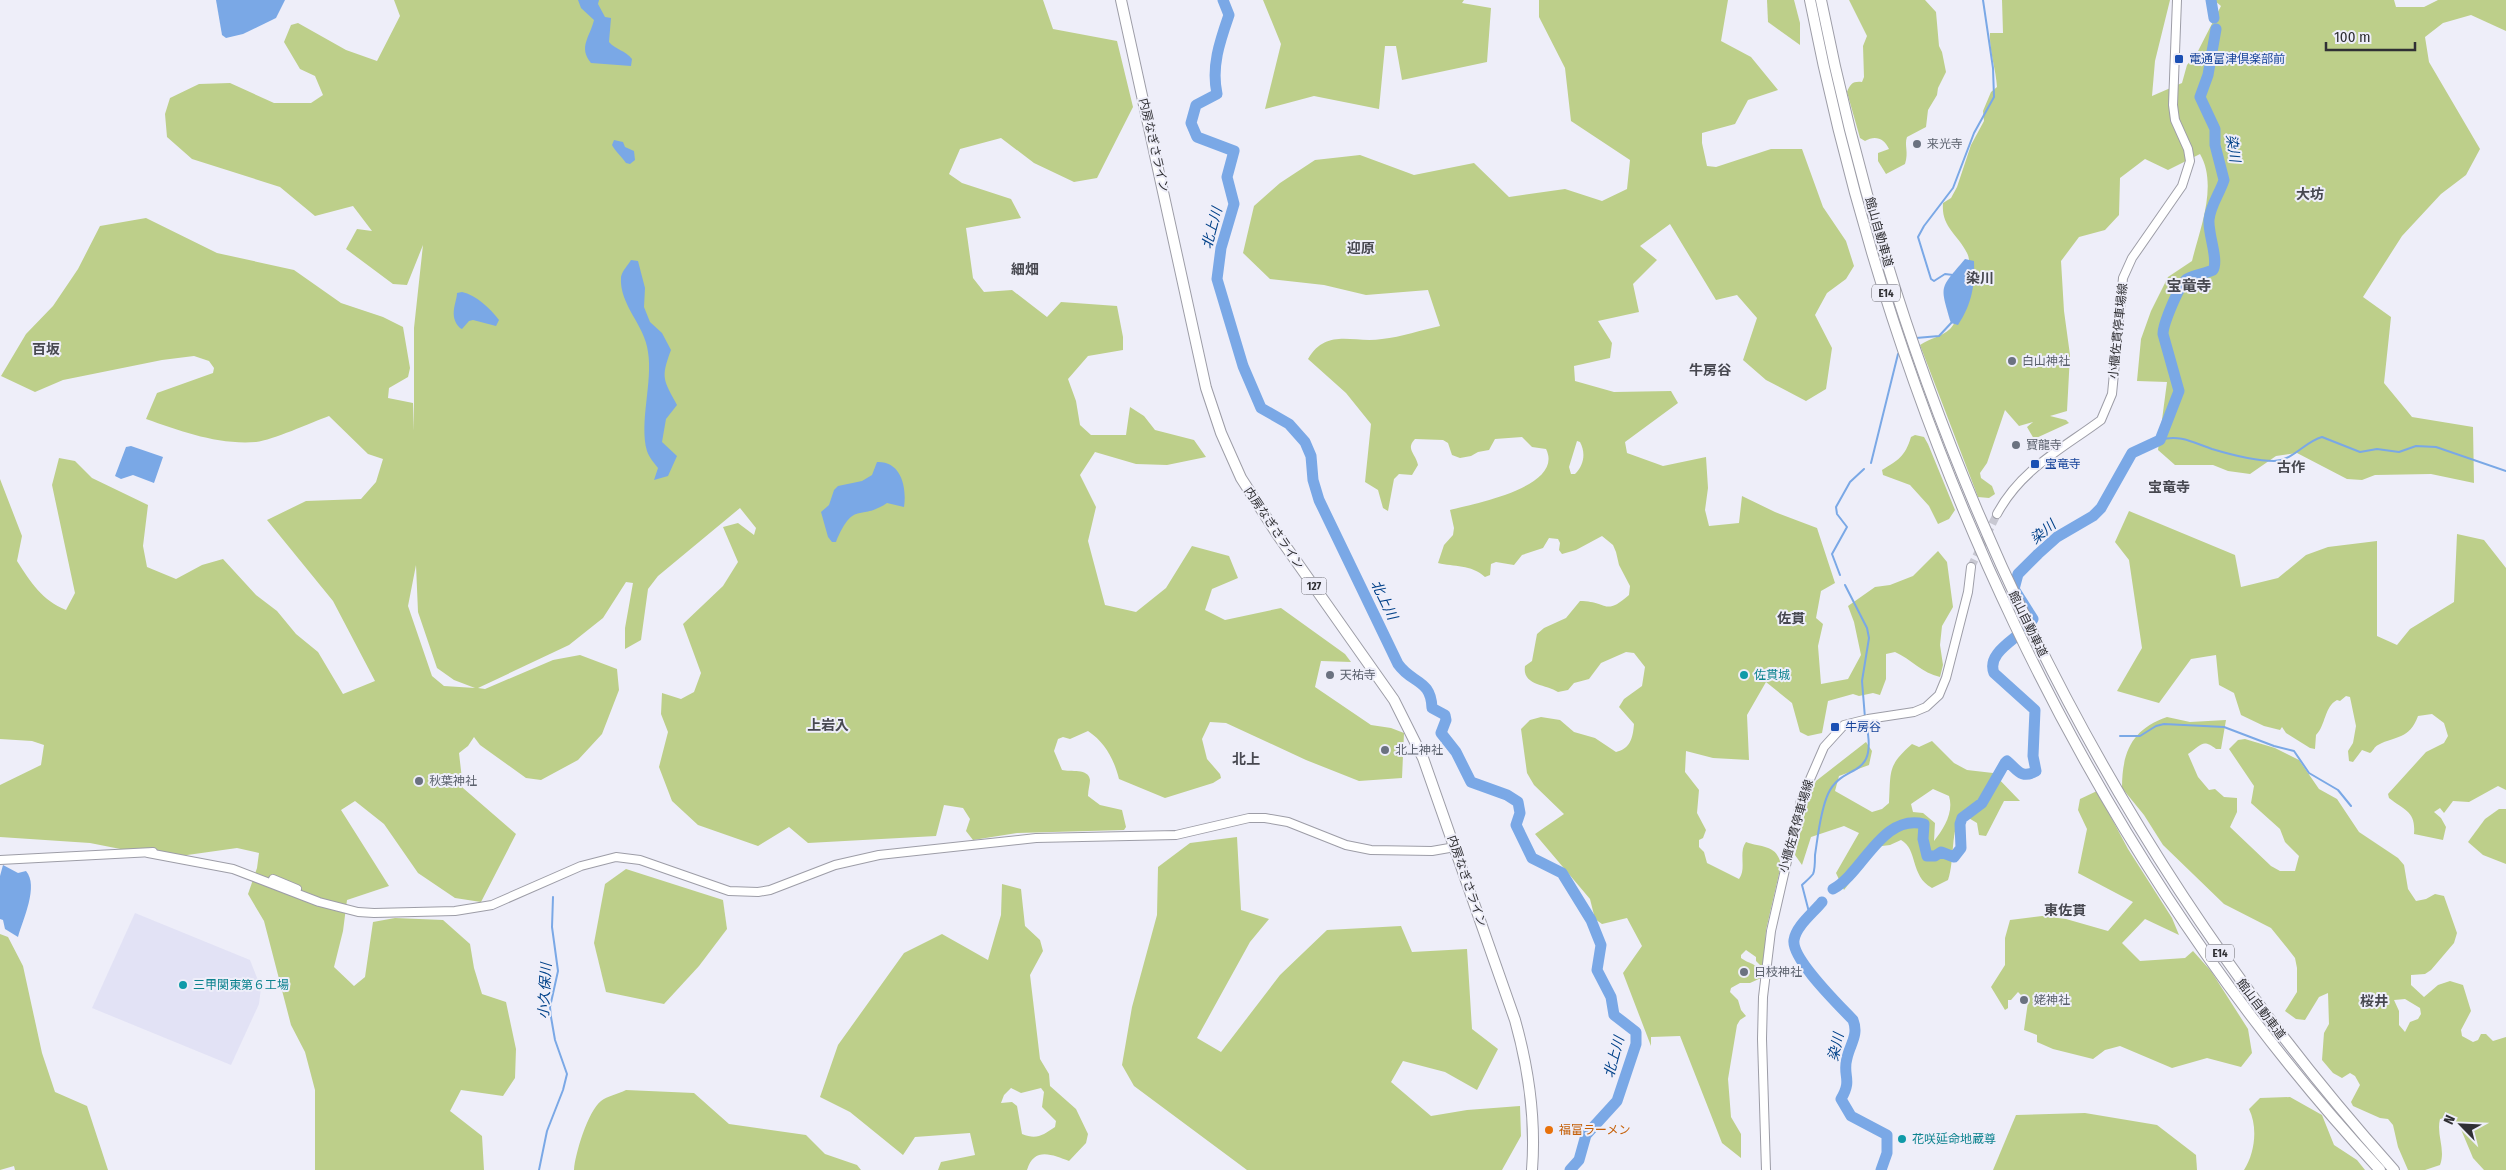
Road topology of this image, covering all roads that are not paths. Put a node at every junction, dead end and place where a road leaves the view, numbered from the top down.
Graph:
1 (1121, 0) edge
2 (1810, 0) edge
3 (1821, 0) edge
4 (2177, 0) edge
5 (1996, 514) tunnel mouth
6 (1971, 568) tunnel mouth
7 (2069, 718) junction
8 (1456, 847) junction
9 (0, 860) edge
10 (1532, 1166) edge
11 (1766, 1170) edge
12 (2380, 1170) edge
13 (2394, 1170) edge

1 - 8 highway, 内房なぎさライン / 127
2 - 7 highway, 館山自動車道 / E14
3 - 7 highway, 館山自動車道 / E14
4 - 5 street, 小櫃佐貫停車場線
6 - 11 street, 小櫃佐貫停車場線
7 - 12 highway, 館山自動車道 / E14
7 - 13 highway, 館山自動車道 / E14
8 - 9 street
8 - 10 highway, 内房なぎさライン / 127

